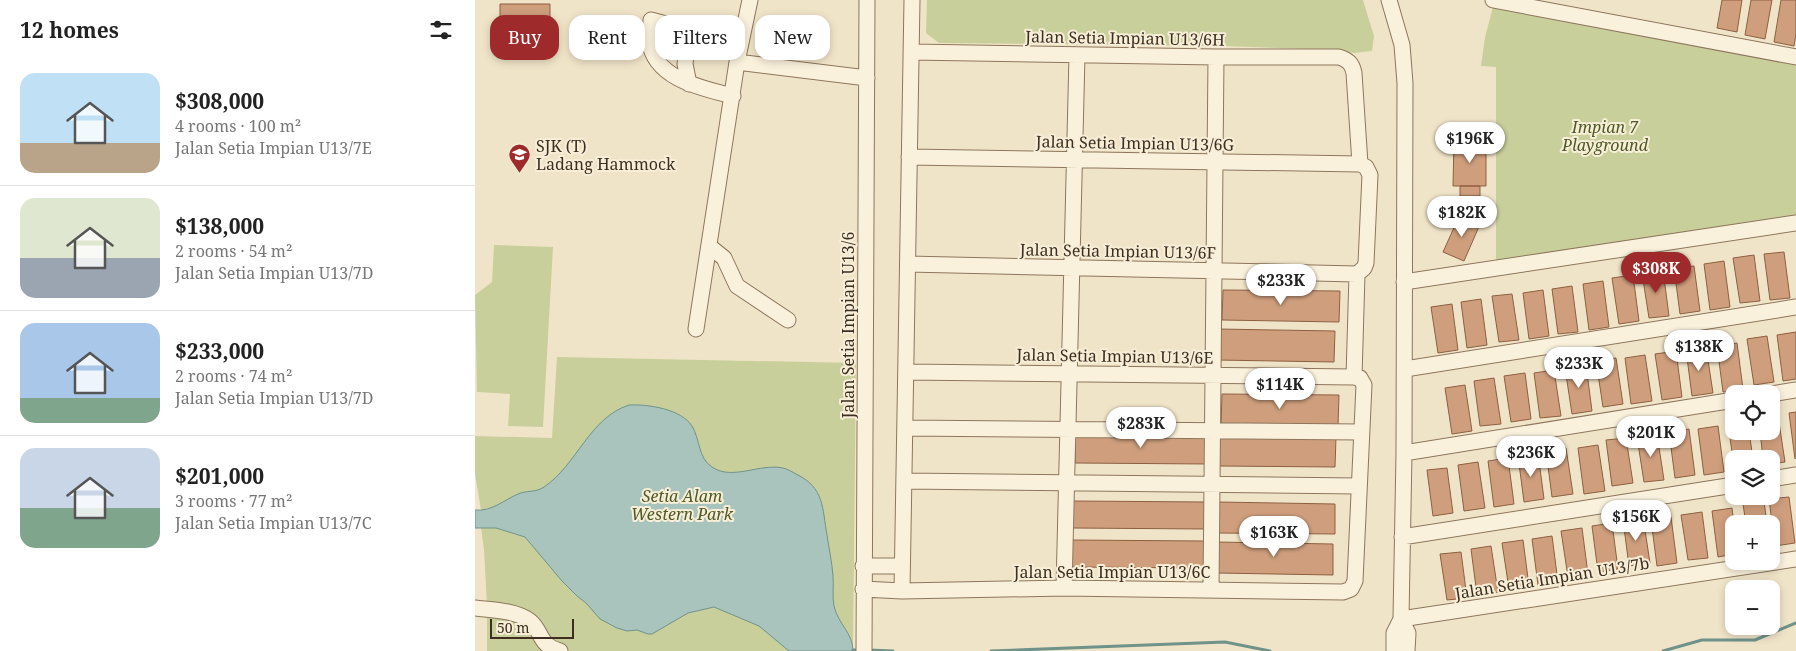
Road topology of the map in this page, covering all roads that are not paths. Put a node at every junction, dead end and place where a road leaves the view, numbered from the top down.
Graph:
1 (750, 0) edge
2 (867, 0) edge
3 (912, 0) edge
4 (1389, 0) edge
5 (1493, 0) edge
6 (911, 52) junction
7 (1077, 55) junction
8 (1216, 57) junction
9 (1796, 57) edge
10 (737, 62) junction
11 (867, 78) junction
12 (689, 84) dead end
13 (733, 96) junction
14 (909, 157) junction
15 (1075, 160) junction
16 (1215, 162) junction
17 (1360, 164) junction
18 (1796, 223) edge
19 (709, 246) junction
20 (908, 264) junction
21 (1072, 267) junction
22 (1214, 270) junction
23 (1357, 274) junction
24 (1404, 282) junction
25 (1796, 306) edge
26 (788, 320) dead end
27 (696, 329) dead end
28 (1405, 369) junction
29 (906, 372) junction
30 (1069, 373) junction
31 (1213, 375) junction
32 (1354, 377) junction
33 (1796, 390) edge
34 (1780, 393) edge
35 (1725, 401) edge
36 (905, 428) junction
37 (1068, 429) junction
38 (1212, 431) junction
39 (1361, 432) junction
40 (1405, 453) junction
41 (1796, 475) edge
42 (1780, 478) edge
43 (904, 481) junction
44 (1067, 483) junction
45 (1212, 485) junction
46 (1358, 486) junction
47 (1725, 486) edge
48 (1402, 537) junction
49 (1796, 559) edge
50 (863, 566) junction
51 (903, 566) junction
52 (1064, 588) junction
53 (863, 589) junction
54 (1211, 590) junction
55 (903, 591) junction
56 (475, 608) edge
57 (1401, 619) junction
58 (1401, 647) edge
59 (560, 651) edge
60 (864, 651) edge

1 - 10 street
2 - 11 street, Jalan Setia Impian U13/6
3 - 6 street
4 - 24 street
5 - 9 street
6 - 7 street, Jalan Setia Impian U13/6H
6 - 14 street
7 - 8 street, Jalan Setia Impian U13/6H
7 - 15 street
8 - 16 street
8 - 17 street, Jalan Setia Impian U13/6H
10 - 11 street
10 - 13 street
11 - 50 street, Jalan Setia Impian U13/6
12 - 13 street
13 - 19 street
14 - 15 street, Jalan Setia Impian U13/6G
14 - 20 street
15 - 16 street, Jalan Setia Impian U13/6G
15 - 21 street
16 - 17 street, Jalan Setia Impian U13/6G
16 - 22 street
17 - 23 street
18 - 24 street
19 - 26 street
19 - 27 street
20 - 21 street, Jalan Setia Impian U13/6F
20 - 29 street
21 - 22 street, Jalan Setia Impian U13/6F
21 - 30 street
22 - 23 street, Jalan Setia Impian U13/6F
22 - 31 street
23 - 32 street
24 - 28 street
25 - 28 street
28 - 40 street
29 - 30 street, Jalan Setia Impian U13/6E
29 - 36 street
30 - 31 street, Jalan Setia Impian U13/6E
30 - 37 street
31 - 32 street, Jalan Setia Impian U13/6E
31 - 38 street
32 - 39 street
33 - 34 street
35 - 40 street
36 - 37 street
36 - 43 street
37 - 38 street
37 - 44 street
38 - 39 street
38 - 45 street
39 - 46 street
40 - 48 street
41 - 42 street
43 - 44 street
43 - 51 street
44 - 45 street
44 - 52 street
45 - 46 street
45 - 54 street
46 - 54 street, Jalan Setia Impian U13/6C
47 - 48 street
48 - 57 street
49 - 57 street, Jalan Setia Impian U13/7b
50 - 51 street
50 - 53 street, Jalan Setia Impian U13/6
51 - 55 street
52 - 54 street, Jalan Setia Impian U13/6C
52 - 55 street, Jalan Setia Impian U13/6C
53 - 55 street, Jalan Setia Impian U13/6C
53 - 60 street, Jalan Setia Impian U13/6
56 - 59 street
57 - 58 street

